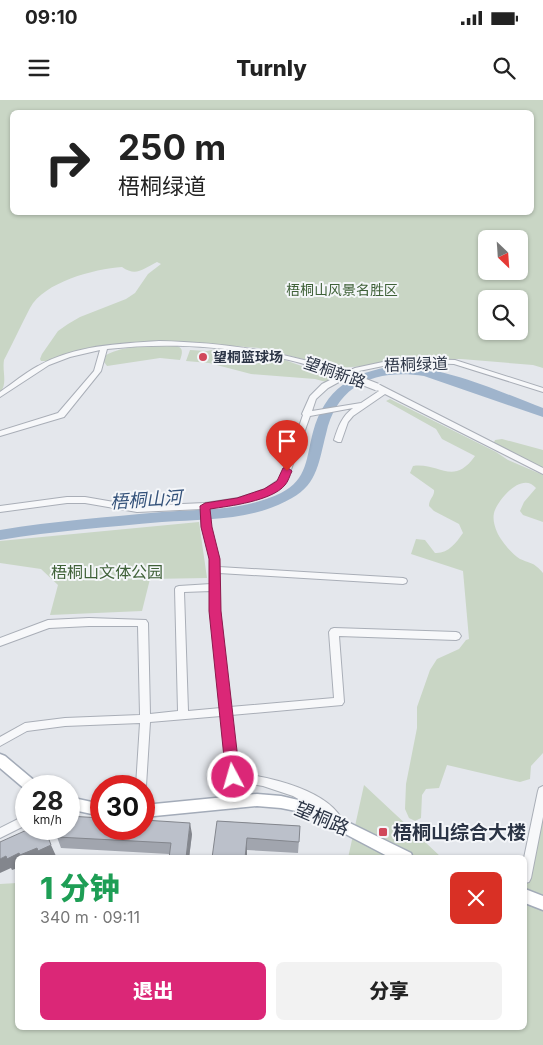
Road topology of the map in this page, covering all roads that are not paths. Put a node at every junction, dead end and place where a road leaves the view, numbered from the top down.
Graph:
1 (104, 348) junction
2 (380, 389) junction
3 (543, 390) edge
4 (0, 395) edge
5 (363, 405) junction
6 (310, 413) junction
7 (0, 434) edge
8 (338, 440) dead end
9 (543, 470) edge
10 (205, 508) junction
11 (0, 509) edge
12 (215, 570) junction
13 (403, 581) dead end
14 (215, 587) junction
15 (456, 636) dead end
16 (0, 642) edge
17 (226, 712) junction
18 (183, 716) junction
19 (145, 719) junction
20 (0, 742) edge
21 (0, 760) edge
22 (18, 775) edge
23 (142, 775) edge
24 (543, 791) edge
25 (155, 810) edge
26 (340, 823) junction
27 (15, 826) edge
28 (0, 833) edge
29 (400, 855) edge
30 (527, 868) edge
31 (527, 897) edge
32 (543, 903) edge

1 - 2 street, 望桐新路, bridge
1 - 4 street, 望桐新路
1 - 7 street
2 - 5 street
2 - 9 street, 望桐新路
3 - 6 street, 梧桐绿道
5 - 6 street
5 - 8 street
6 - 10 street, 梧桐绿道
10 - 11 street, 梧桐绿道
10 - 12 street
12 - 13 street
12 - 14 street
14 - 17 street
14 - 18 street
15 - 17 street
16 - 19 street
17 - 18 street
17 - 26 street
18 - 19 street
19 - 20 street
19 - 23 street
21 - 22 main road
24 - 30 street
25 - 26 main road, 望桐路
26 - 29 main road, 望桐路
27 - 28 street
31 - 32 main road

